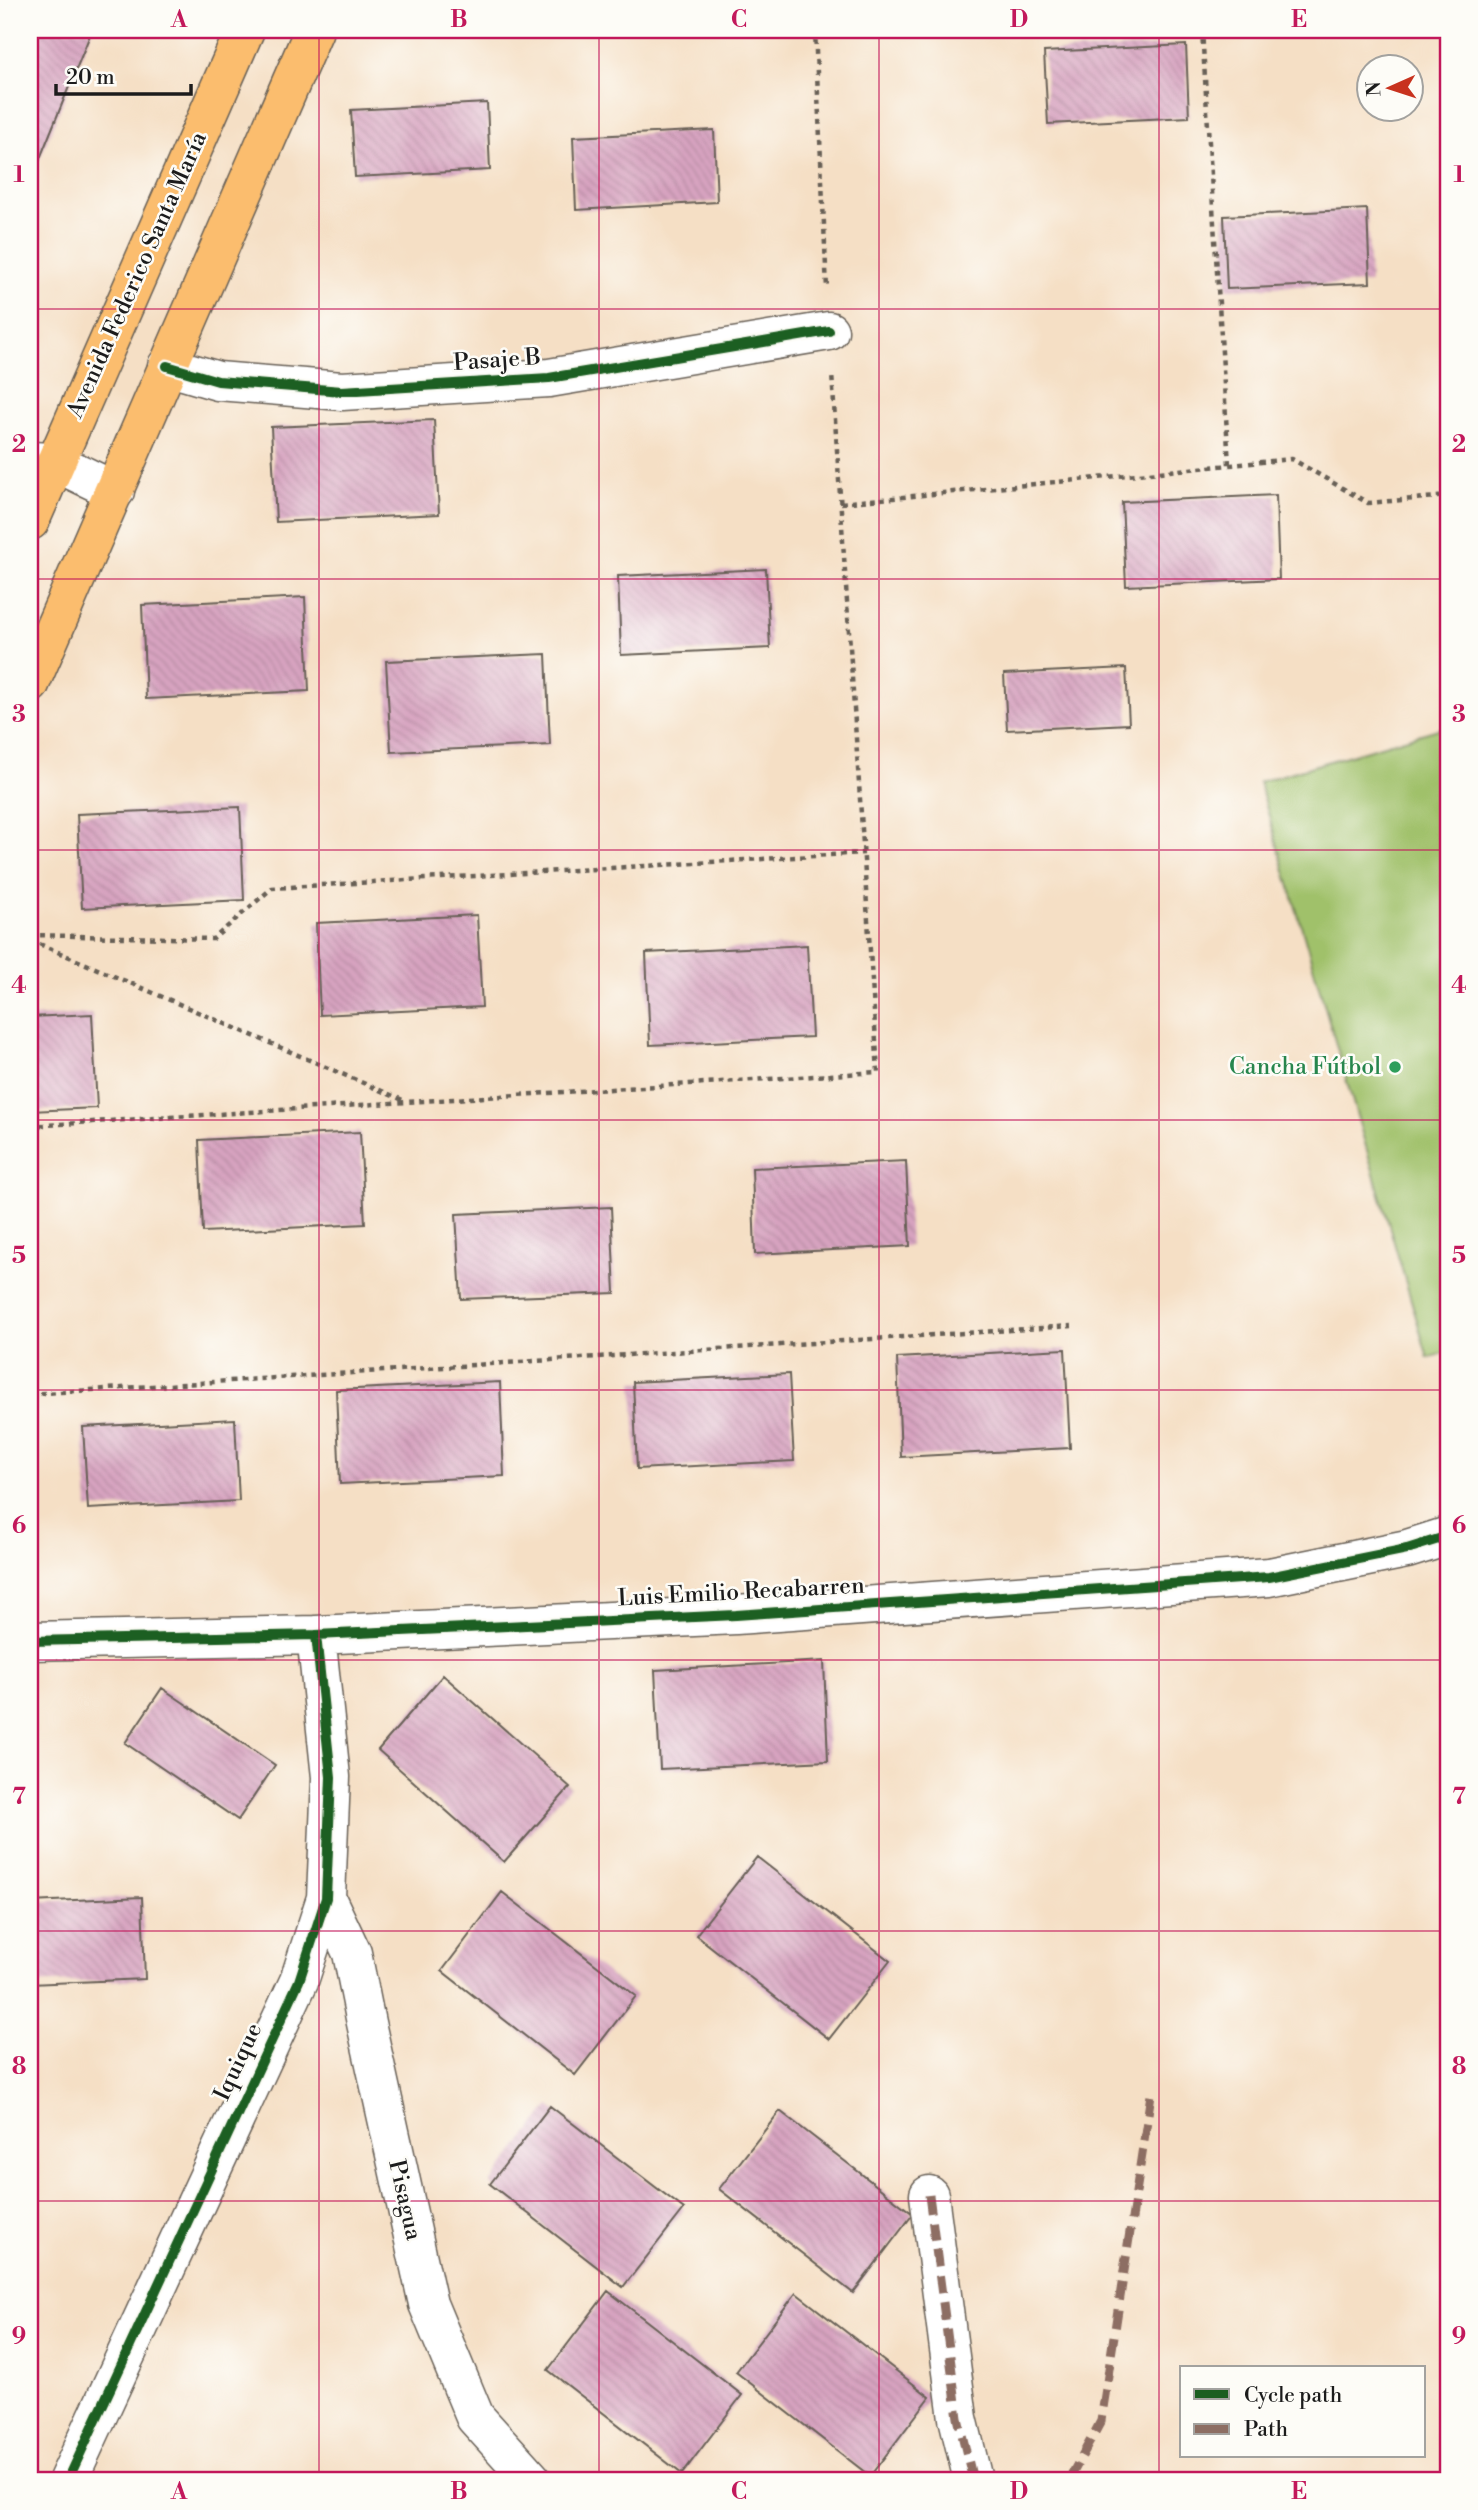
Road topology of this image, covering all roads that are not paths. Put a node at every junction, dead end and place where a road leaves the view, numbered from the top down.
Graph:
1 (244, 30) edge
2 (314, 30) edge
3 (830, 331) road end
4 (167, 366) junction
5 (43, 461) edge
6 (115, 491) junction
7 (30, 521) edge
8 (30, 684) edge
9 (1448, 1536) edge
10 (316, 1635) junction
11 (30, 1641) edge
12 (326, 1898) junction
13 (929, 2195) dead end
14 (68, 2480) edge
15 (532, 2480) edge
16 (973, 2480) edge

1 - 5 main road, Avenida Federico Santa María
2 - 4 main road
3 - 4 street, Pasaje B
4 - 6 main road
5 - 6 street
5 - 7 main road, Avenida Federico Santa María
6 - 8 main road
9 - 10 street, Luis Emilio Recabarren
10 - 11 street, Luis Emilio Recabarren
10 - 12 street, Iquique
12 - 14 street, Iquique
12 - 15 street, Pisagua
13 - 16 street

